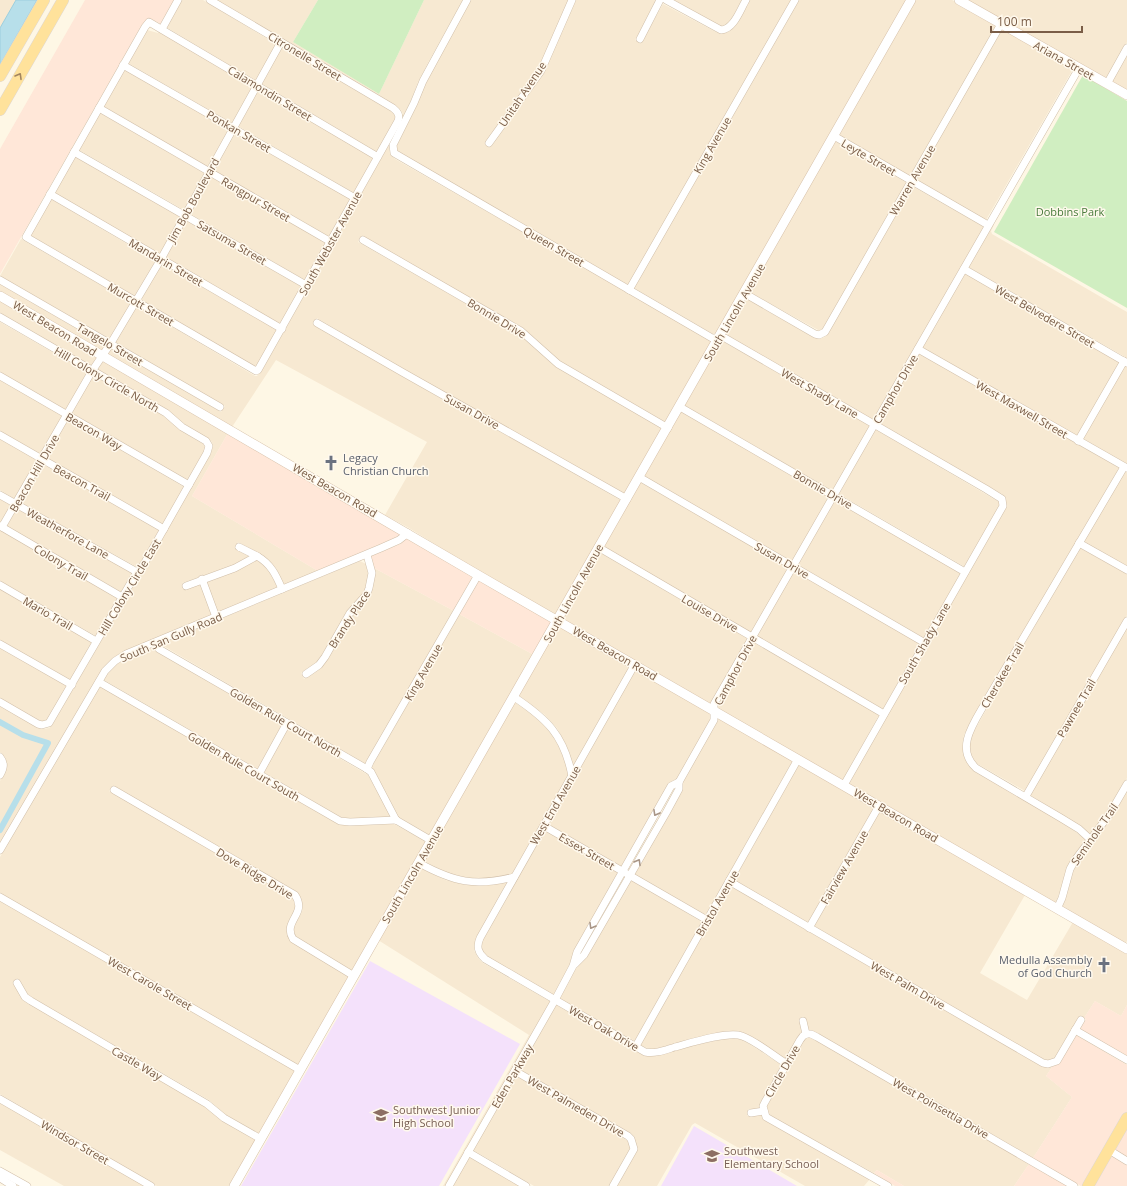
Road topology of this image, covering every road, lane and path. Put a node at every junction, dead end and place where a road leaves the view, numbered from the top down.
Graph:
1 (44, 0) edge
2 (63, 0) edge
3 (178, 0) edge
4 (210, 0) edge
5 (467, 0) edge
6 (572, 0) edge
7 (660, 0) edge
8 (666, 0) edge
9 (746, 0) edge
10 (795, 0) edge
11 (911, 0) edge
12 (959, 0) edge
13 (1001, 24) junction
14 (162, 29) junction
15 (640, 39) dead end
16 (280, 42) junction
17 (1127, 48) edge
18 (123, 65) junction
19 (1079, 68) junction
20 (0, 76) edge
21 (1107, 84) junction
22 (257, 85) junction
23 (1127, 96) edge
24 (99, 108) junction
25 (0, 110) edge
26 (398, 114) joint
27 (233, 128) junction
28 (834, 136) junction
29 (489, 142) dead end
30 (74, 152) junction
31 (378, 157) junction
32 (209, 172) junction
33 (911, 181) junction
34 (50, 194) junction
35 (355, 198) junction
36 (184, 215) junction
37 (988, 225) junction
38 (363, 240) dead end
39 (331, 242) junction
40 (161, 259) junction
41 (964, 269) junction
42 (0, 280) edge
43 (306, 285) junction
44 (629, 290) junction
45 (744, 293) junction
46 (0, 296) edge
47 (136, 301) junction
48 (0, 318) edge
49 (317, 322) dead end
50 (282, 329) junction
51 (718, 338) junction
52 (111, 344) junction
53 (918, 349) junction
54 (102, 356) junction
55 (1126, 362) edge
56 (92, 371) junction
57 (256, 371) joint
58 (0, 376) edge
59 (220, 407) dead end
60 (680, 407) junction
61 (67, 414) junction
62 (874, 424) junction
63 (668, 428) junction
64 (0, 435) edge
65 (1078, 441) junction
66 (209, 446) joint
67 (42, 460) junction
68 (1125, 468) edge
69 (639, 477) junction
70 (188, 485) junction
71 (0, 495) edge
72 (834, 496) junction
73 (627, 499) junction
74 (1003, 501) joint
75 (16, 504) junction
76 (1, 527) edge
77 (164, 529) junction
78 (408, 533) junction
79 (1079, 543) junction
80 (240, 547) dead end
81 (598, 547) junction
82 (367, 554) junction
83 (257, 556) junction
84 (793, 566) junction
85 (1127, 570) edge
86 (137, 572) junction
87 (966, 572) junction
88 (478, 575) junction
89 (202, 579) junction
90 (0, 585) edge
91 (186, 586) dead end
92 (282, 589) junction
93 (122, 597) junction
94 (216, 617) junction
95 (558, 620) junction
96 (1127, 621) edge
97 (752, 638) junction
98 (96, 641) junction
99 (155, 643) junction
100 (925, 643) junction
101 (0, 644) edge
102 (635, 664) junction
103 (306, 674) dead end
104 (99, 682) junction
105 (72, 685) junction
106 (514, 697) junction
107 (0, 702) edge
108 (714, 710) junction
109 (884, 714) junction
110 (287, 723) junction
111 (0, 757) edge
112 (798, 759) junction
113 (367, 769) junction
114 (259, 774) junction
115 (0, 775) edge
116 (572, 776) junction
117 (1127, 784) edge
118 (844, 785) junction
119 (114, 790) dead end
120 (1026, 796) junction
121 (879, 806) junction
122 (396, 820) junction
123 (544, 826) junction
124 (1091, 840) junction
125 (432, 841) junction
126 (0, 850) edge
127 (419, 863) junction
128 (626, 874) junction
129 (514, 877) junction
130 (729, 881) junction
131 (0, 897) edge
132 (1057, 909) junction
133 (707, 920) junction
134 (809, 928) junction
135 (478, 947) joint
136 (1127, 948) edge
137 (354, 976) junction
138 (17, 983) dead end
139 (555, 1000) junction
140 (1081, 1020) dead end
141 (803, 1021) dead end
142 (1075, 1030) junction
143 (806, 1034) junction
144 (636, 1046) junction
145 (1127, 1060) edge
146 (787, 1064) junction
147 (300, 1070) junction
148 (515, 1071) junction
149 (0, 1098) edge
150 (764, 1111) junction
151 (751, 1113) dead end
152 (1127, 1118) edge
153 (261, 1139) junction
154 (1109, 1150) junction
155 (468, 1152) junction
156 (1127, 1161) edge
157 (0, 1171) edge
158 (0, 1178) edge
159 (885, 1185) edge
160 (13, 1186) edge
161 (27, 1186) edge
162 (151, 1186) edge
163 (234, 1186) edge
164 (448, 1186) edge
165 (526, 1186) edge
166 (613, 1186) edge
167 (1074, 1186) edge
168 (1088, 1186) edge

1 - 20 main road
25 -> 2 main road
3 - 14 street
4 - 16 street, Citronelle Street
5 - 44 street, Queen Street
6 - 29 street, Unitah Avenue
7 - 15 street
8 - 9 street
10 - 44 street, King Avenue
11 - 28 street, South Lincoln Avenue
12 - 13 street, Ariana Street
13 - 19 street, Ariana Street
13 - 33 street, Warren Avenue
14 - 18 street
14 - 22 street, Calamondin Street
16 - 22 street, Jim Bob Boulevard
16 - 26 street, Citronelle Street
17 - 21 street
18 - 24 street
18 - 27 street, Ponkan Street
19 - 21 street, Ariana Street
19 - 37 street, Camphor Drive
21 - 23 street, Ariana Street
22 - 27 street, Jim Bob Boulevard
22 - 31 street, Calamondin Street
24 - 30 street
24 - 32 street, Rangpur Street
26 - 31 street, South Webster Avenue
27 - 32 street, Jim Bob Boulevard
27 - 35 street, Ponkan Street
28 - 33 street, Leyte Street
28 - 45 street, South Lincoln Avenue
30 - 34 street
30 - 36 street, Satsuma Street
31 - 35 street, South Webster Avenue
32 - 36 street, Jim Bob Boulevard
32 - 39 street, Rangpur Street
33 - 37 street, Leyte Street
33 - 45 street, Warren Avenue
34 - 40 street, Mandarin Street
34 - 47 street, Murcott Street
35 - 39 street, South Webster Avenue
36 - 40 street, Jim Bob Boulevard
36 - 43 street, Satsuma Street
37 - 41 street, Camphor Drive
38 - 63 street, Bonnie Drive
39 - 43 street, South Webster Avenue
40 - 47 street, Jim Bob Boulevard
40 - 50 street, Mandarin Street
41 - 53 street, Camphor Drive
41 - 55 street, West Belvedere Street
42 - 52 street, Tangelo Street
43 - 50 street, South Webster Avenue
44 - 51 street, Queen Street
45 - 51 street, South Lincoln Avenue
46 - 54 street, West Beacon Road
47 - 52 street, Jim Bob Boulevard
47 - 57 street, Murcott Street
48 - 56 street, Hill Colony Circle North
49 - 73 street, Susan Drive
50 - 57 street, South Webster Avenue
51 - 60 street, South Lincoln Avenue
51 - 62 street, West Shady Lane
52 - 54 street, Jim Bob Boulevard
52 - 59 street, Tangelo Street
53 - 62 street, Camphor Drive
53 - 65 street, West Maxwell Street
54 - 56 street, Beacon Hill Drive
54 - 78 street, West Beacon Road
55 - 65 street
56 - 61 street, Beacon Hill Drive
56 - 66 street, Hill Colony Circle North
58 - 61 street, Beacon Way
60 - 63 street, South Lincoln Avenue
60 - 72 street, Bonnie Drive
61 - 67 street, Beacon Hill Drive
61 - 70 street, Beacon Way
62 - 72 street, Camphor Drive
62 - 74 street, West Shady Lane
63 - 69 street, South Lincoln Avenue
64 - 67 street, Beacon Trail
65 - 68 street, West Maxwell Street
66 - 70 street, Hill Colony Circle East
67 - 75 street, Beacon Hill Drive
67 - 77 street, Beacon Trail
68 - 79 street, Cherokee Trail
69 - 73 street, South Lincoln Avenue
69 - 84 street, Susan Drive
70 - 77 street, Hill Colony Circle East
71 - 75 street, Weatherfore Lane
72 - 84 street, Camphor Drive
72 - 87 street, Bonnie Drive
73 - 81 street, South Lincoln Avenue
74 - 87 street, South Shady Lane
75 - 76 street, Beacon Hill Drive
75 - 86 street, Weatherfore Lane
76 - 93 street, Colony Trail
77 - 86 street, Hill Colony Circle East
78 - 82 street, South San Gully Road
78 - 88 street, West Beacon Road
79 - 85 street
79 - 120 street, Cherokee Trail
80 - 83 street
81 - 95 street, South Lincoln Avenue
81 - 97 street, Louise Drive
82 - 92 street, South San Gully Road
82 - 103 street, Brandy Place
83 - 89 street
83 - 92 street
84 - 97 street, Camphor Drive
84 - 100 street, Susan Drive
86 - 93 street, Hill Colony Circle East
87 - 100 street, South Shady Lane
88 - 95 street, West Beacon Road
88 - 113 street, King Avenue
89 - 91 street
89 - 94 street
90 - 98 street, Mario Trail
92 - 94 street, South San Gully Road
93 - 98 street, Hill Colony Circle East
94 - 99 street, South San Gully Road
95 - 102 street, West Beacon Road
95 - 106 street, South Lincoln Avenue
96 - 120 street, Pawnee Trail
97 - 108 street, Camphor Drive
97 - 109 street, Louise Drive
98 - 105 street, Hill Colony Circle East
99 - 104 street, South San Gully Road
99 - 110 street, Golden Rule Court North
100 - 109 street, South Shady Lane
101 - 105 street
102 - 108 street, West Beacon Road
102 - 116 street, West End Avenue
104 - 114 street, Golden Rule Court South
104 - 126 street, South San Gully Road
105 - 107 street, Hill Colony Circle East
106 - 116 street
106 - 125 street, South Lincoln Avenue
108 - 112 street, West Beacon Road
108 - 128 street, Eden Parkway
109 - 118 street, South Shady Lane
110 - 113 street, Golden Rule Court North
110 - 114 street
111 - 115 street
112 - 118 street, West Beacon Road
112 - 130 street, Bristol Avenue
113 - 122 street, Golden Rule Court North
114 - 122 street, Golden Rule Court South
116 - 123 street, West End Avenue
117 - 124 street, Seminole Trail
118 - 121 street, West Beacon Road
119 - 137 street, Dove Ridge Drive
120 - 124 street, Cherokee Trail
121 - 132 street, West Beacon Road
121 - 134 street, Fairview Avenue
122 - 125 street
123 - 128 street, Essex Street
123 - 129 street, West End Avenue
124 - 132 street, Seminole Trail
125 - 127 street, South Lincoln Avenue
127 - 129 street
127 - 137 street, South Lincoln Avenue
128 - 133 street
128 - 139 street, Eden Parkway
129 - 135 street, West End Avenue
130 - 133 street, Bristol Avenue
130 - 134 street, West Palm Drive
131 - 147 street, West Carole Street
132 - 136 street, West Beacon Road
133 - 144 street, Bristol Avenue
134 - 142 street, West Palm Drive
135 - 139 street, West Oak Drive
137 - 147 street, South Lincoln Avenue
138 - 153 street, Castle Way
139 - 144 street, West Oak Drive
139 - 148 street, Eden Parkway
140 - 142 street, West Palm Drive
141 - 143 street
142 - 145 street
143 - 146 street, Circle Drive
143 - 167 street, West Poinsettia Drive
144 - 146 street, West Oak Drive
146 - 150 street, Circle Drive
147 - 153 street, South Lincoln Avenue
148 - 155 street, Eden Parkway
148 - 166 street, West Palmeden Drive
149 - 162 street, Windsor Street
150 - 151 street
150 - 159 street
152 - 154 main road
153 - 163 street, South Lincoln Avenue
154 - 156 street
154 - 168 main road
155 - 164 street, Eden Parkway
155 - 165 street
157 - 161 street
158 - 160 street

